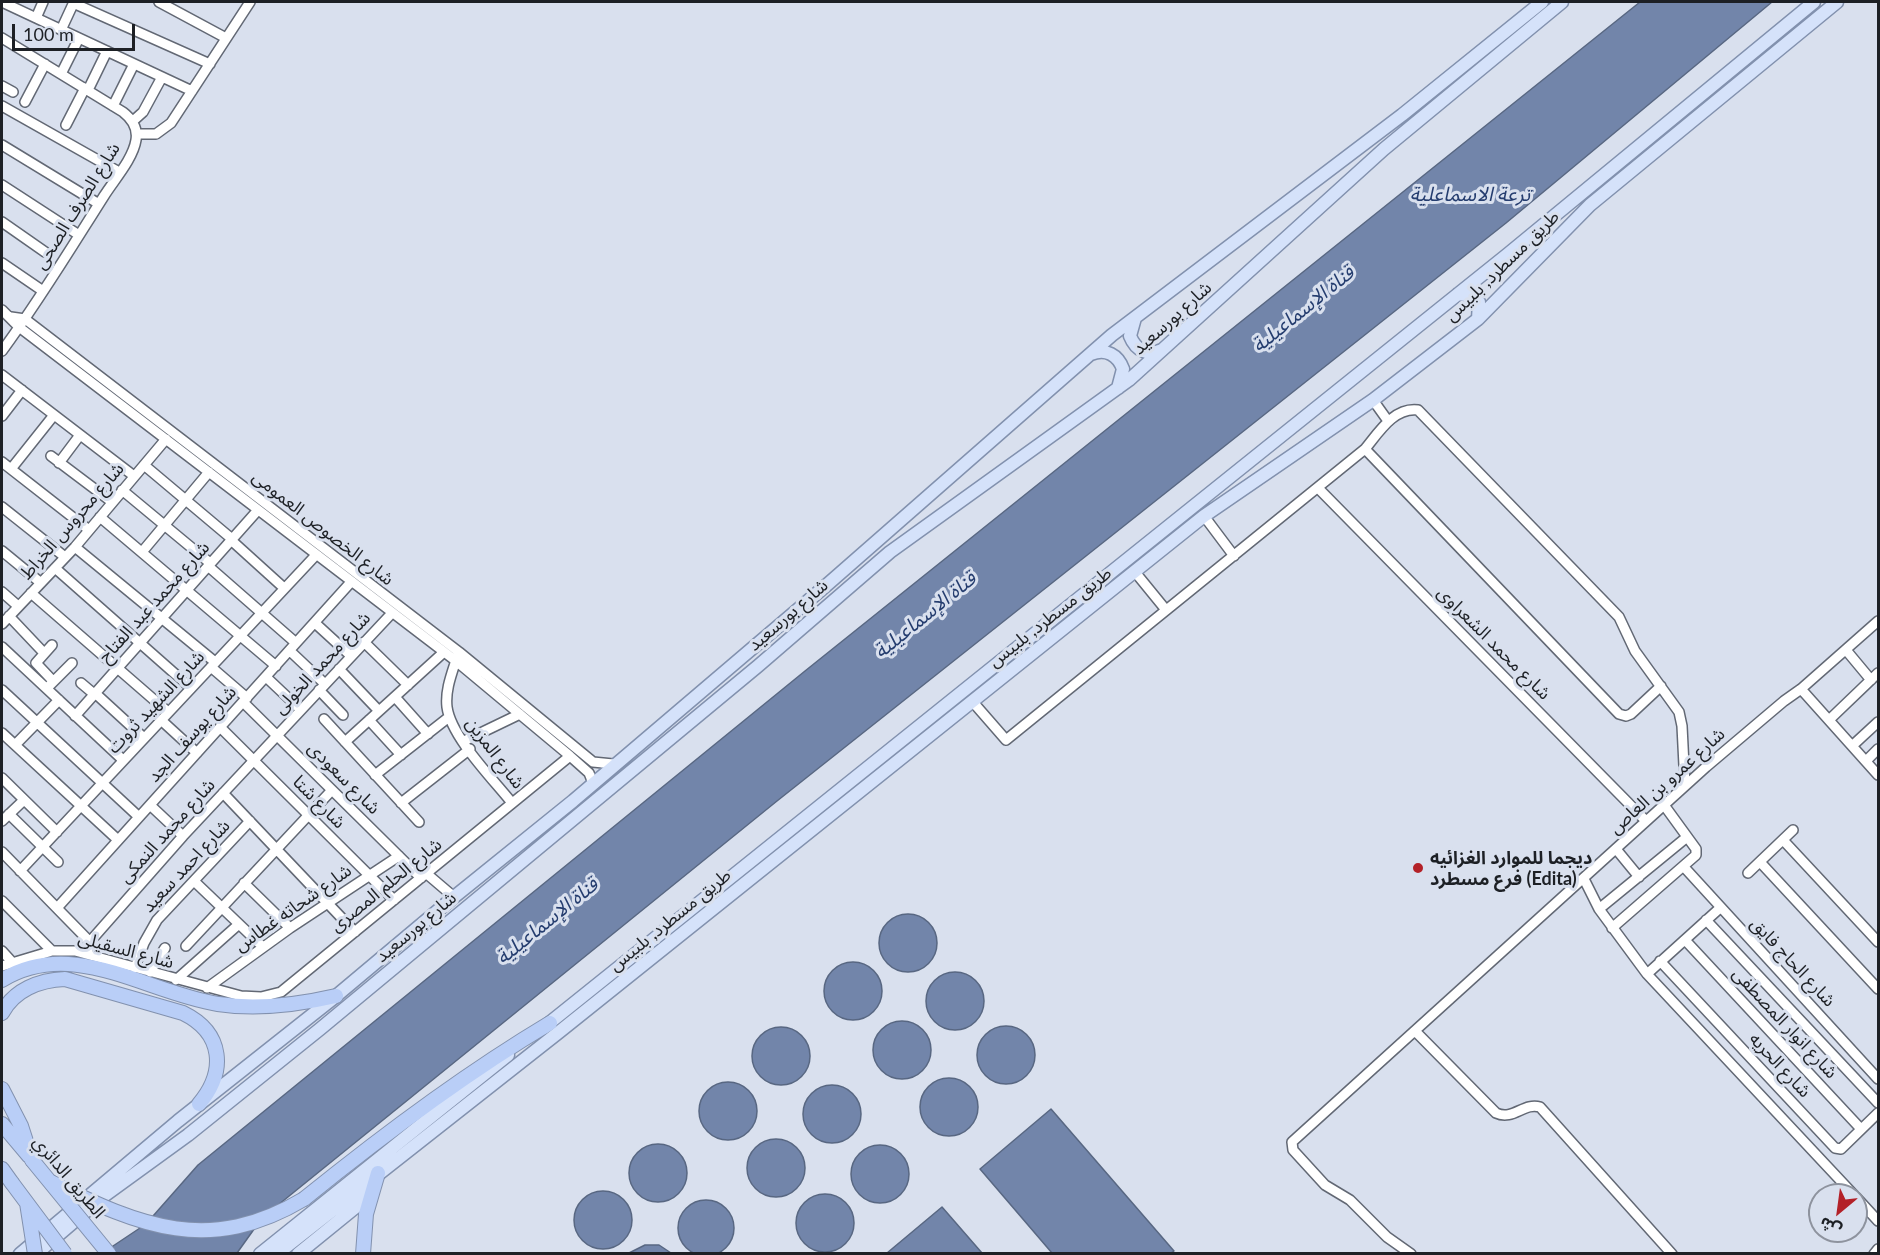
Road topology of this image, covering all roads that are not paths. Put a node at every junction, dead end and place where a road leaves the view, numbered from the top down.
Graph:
1 (2, 2) edge
2 (43, 2) edge
3 (74, 2) edge
4 (159, 2) edge
5 (248, 2) edge
6 (1542, 2) edge
7 (1562, 2) edge
8 (1814, 2) edge
9 (1836, 2) edge
10 (36, 18) junction
11 (61, 30) junction
12 (2, 38) edge
13 (79, 38) junction
14 (226, 38) junction
15 (107, 51) junction
16 (45, 64) junction
17 (134, 64) junction
18 (210, 64) junction
19 (61, 74) junction
20 (162, 77) junction
21 (2, 86) edge
22 (87, 89) junction
23 (192, 91) junction
24 (13, 92) dead end
25 (25, 102) dead end
26 (2, 106) edge
27 (113, 106) junction
28 (133, 121) junction
29 (66, 125) dead end
30 (137, 134) junction
31 (2, 145) edge
32 (119, 172) junction
33 (2, 184) edge
34 (99, 204) junction
35 (2, 222) edge
36 (79, 235) junction
37 (45, 252) dead end
38 (2, 263) edge
39 (43, 291) junction
40 (1458, 294) junction
41 (5, 314) edge
42 (1136, 317) junction
43 (1478, 319) junction
44 (22, 323) junction
45 (1162, 350) junction
46 (2, 351) edge
47 (1091, 354) junction
48 (2, 375) edge
49 (1117, 388) junction
50 (22, 390) junction
51 (1373, 400) junction
52 (54, 415) junction
53 (2, 416) edge
54 (1388, 421) junction
55 (80, 435) junction
56 (166, 439) junction
57 (1365, 449) junction
58 (51, 456) dead end
59 (2, 462) edge
60 (59, 462) junction
61 (144, 465) junction
62 (11, 469) junction
63 (209, 472) junction
64 (134, 476) junction
65 (1318, 488) junction
66 (122, 490) junction
67 (186, 500) junction
68 (112, 502) junction
69 (2, 507) edge
70 (258, 510) junction
71 (1204, 516) junction
72 (100, 517) junction
73 (164, 525) junction
74 (89, 530) junction
75 (231, 539) junction
76 (75, 547) junction
77 (2, 551) edge
78 (142, 552) junction
79 (316, 555) junction
80 (1234, 556) junction
81 (65, 557) junction
82 (209, 565) junction
83 (55, 568) junction
84 (1135, 572) junction
85 (351, 582) junction
86 (41, 583) junction
87 (284, 588) junction
88 (186, 590) junction
89 (2, 592) edge
90 (31, 593) junction
91 (18, 606) junction
92 (1166, 610) junction
93 (261, 613) junction
94 (392, 613) junction
95 (9, 616) junction
96 (162, 617) junction
97 (1878, 621) edge
98 (315, 623) junction
99 (2, 624) edge
100 (240, 636) junction
101 (364, 642) junction
102 (140, 643) junction
103 (52, 645) dead end
104 (2, 647) edge
105 (293, 647) junction
106 (1845, 650) junction
107 (444, 652) junction
108 (44, 653) junction
109 (351, 656) junction
110 (457, 656) junction
111 (72, 663) dead end
112 (213, 664) junction
113 (276, 666) junction
114 (117, 668) junction
115 (339, 669) junction
116 (266, 676) junction
117 (1875, 677) edge
118 (81, 683) dead end
119 (50, 685) junction
120 (408, 685) junction
121 (1661, 686) junction
122 (322, 687) junction
123 (192, 688) junction
124 (1801, 689) junction
125 (2, 690) edge
126 (95, 694) junction
127 (395, 697) junction
128 (59, 700) junction
129 (245, 700) junction
130 (972, 701) junction
131 (301, 710) junction
132 (379, 711) junction
133 (168, 712) junction
134 (520, 714) junction
135 (343, 715) dead end
136 (75, 716) junction
137 (449, 717) junction
138 (324, 719) dead end
139 (161, 720) junction
140 (369, 720) junction
141 (1828, 720) junction
142 (1878, 722) edge
143 (37, 723) junction
144 (220, 727) junction
145 (2, 732) edge
146 (428, 734) junction
147 (277, 735) junction
148 (144, 738) junction
149 (345, 742) junction
150 (15, 745) junction
151 (467, 745) junction
152 (1852, 746) junction
153 (1878, 749) edge
154 (197, 753) junction
155 (401, 755) junction
156 (570, 756) junction
157 (123, 760) junction
158 (254, 760) junction
159 (1866, 761) junction
160 (613, 764) junction
161 (375, 775) junction
162 (1878, 775) edge
163 (2, 779) edge
164 (102, 783) junction
165 (593, 783) junction
166 (1685, 786) junction
167 (332, 790) junction
168 (223, 793) junction
169 (24, 800) junction
170 (401, 803) junction
171 (512, 803) junction
172 (150, 805) junction
173 (1664, 805) junction
174 (81, 806) junction
175 (9, 814) junction
176 (309, 815) junction
177 (139, 817) junction
178 (2, 821) edge
179 (250, 821) junction
180 (1646, 821) junction
181 (418, 822) dead end
182 (1793, 830) dead end
183 (57, 832) junction
184 (183, 836) junction
185 (395, 836) dead end
186 (1687, 837) junction
187 (118, 840) junction
188 (1783, 840) junction
189 (386, 843) junction
190 (42, 847) junction
191 (276, 849) junction
192 (1616, 849) junction
193 (2, 852) edge
194 (399, 856) junction
195 (58, 862) dead end
196 (1760, 862) junction
197 (1684, 867) junction
198 (20, 871) junction
199 (1748, 873) dead end
200 (370, 875) junction
201 (424, 876) junction
202 (1639, 877) junction
203 (1584, 879) junction
204 (194, 880) junction
205 (244, 883) junction
206 (454, 897) junction
207 (394, 900) junction
208 (2, 901) edge
209 (327, 903) junction
210 (222, 907) junction
211 (57, 908) junction
212 (1720, 908) junction
213 (1599, 909) junction
214 (1706, 920) junction
215 (239, 924) junction
216 (290, 928) junction
217 (1612, 928) junction
218 (355, 932) junction
219 (1685, 940) junction
220 (90, 942) junction
221 (1878, 942) edge
222 (186, 945) dead end
223 (263, 947) junction
224 (165, 948) dead end
225 (2, 951) edge
226 (52, 951) junction
227 (87, 952) junction
228 (1660, 961) junction
229 (12, 962) junction
230 (2, 966) edge
231 (135, 968) junction
232 (150, 972) junction
233 (1647, 974) junction
234 (2, 980) edge
235 (176, 980) junction
236 (207, 988) junction
237 (1878, 989) edge
238 (336, 996) junction
239 (2, 1013) edge
240 (550, 1023) junction
241 (1416, 1032) junction
242 (1878, 1079) edge
243 (2, 1089) edge
244 (1878, 1103) edge
245 (199, 1104) junction
246 (1878, 1113) edge
247 (1870, 1121) junction
248 (2, 1124) edge
249 (1861, 1129) junction
250 (1878, 1129) edge
251 (146, 1148) junction
252 (155, 1159) junction
253 (32, 1160) junction
254 (2, 1169) edge
255 (372, 1178) junction
256 (7, 1182) edge
257 (51, 1182) junction
258 (1843, 1183) edge
259 (27, 1201) junction
260 (1878, 1249) edge
261 (20, 1254) edge
262 (36, 1254) edge
263 (65, 1254) edge
264 (109, 1254) edge
265 (260, 1254) edge
266 (277, 1254) edge
267 (298, 1254) edge
268 (363, 1254) edge
269 (1411, 1254) edge
270 (1672, 1254) edge
271 (1874, 1254) edge

1 - 10 street
2 - 10 street
3 - 11 street
3 - 18 street
4 - 14 street
5 - 14 street, شارع الصرف الصحى
6 - 42 main road, شارع بورسعيد
7 - 45 main road, شارع بورسعيد
8 - 40 main road, طريق مسطرد, بلبيس
9 - 43 main road, طريق مسطرد, بلبيس
10 - 11 street
11 - 13 street
12 - 16 street
13 - 15 street
13 - 19 street
14 - 18 street, شارع الصرف الصحى
15 - 17 street
15 - 22 street
16 - 19 street
16 - 25 street
17 - 20 street
17 - 27 street
18 - 23 street, شارع الصرف الصحى
19 - 22 street
20 - 23 street
20 - 28 street
21 - 24 street
22 - 27 street
22 - 29 street
23 - 30 street, شارع الصرف الصحى
26 - 32 street
27 - 28 street
28 - 30 street
30 - 32 street, شارع الصرف الصحى
31 - 34 street
32 - 34 street, شارع الصرف الصحى
33 - 36 street
34 - 36 street, شارع الصرف الصحى
35 - 37 street
36 - 39 street, شارع الصرف الصحى
38 - 39 street
39 - 44 street, شارع الصرف الصحى
40 - 43 main road
40 - 240 main road, طريق مسطرد, بلبيس
41 - 44 street, شارع الخصوص العمومى
42 - 45 main road
42 - 47 main road, شارع بورسعيد
43 - 51 main road, طريق مسطرد, بلبيس
44 - 46 street, شارع الصرف الصحى
44 - 56 street, شارع الخصوص العمومى
44 - 110 street, شارع الخصوص العمومى
45 - 49 main road, شارع بورسعيد
47 - 49 main road
47 - 160 main road, شارع بورسعيد
48 - 50 street
49 - 252 main road, شارع بورسعيد
50 - 52 street
50 - 53 street
51 - 54 street
51 - 71 main road, طريق مسطرد, بلبيس
52 - 55 street
52 - 62 street
54 - 57 street
54 - 121 street
55 - 60 street
55 - 64 street
56 - 61 street, شارع محروس الخراط
56 - 63 street, شارع الخصوص العمومى
57 - 65 street
57 - 121 street
58 - 60 street
59 - 62 street
60 - 68 street
61 - 64 street, شارع محروس الخراط
61 - 67 street
62 - 74 street
63 - 67 street
63 - 70 street, شارع الخصوص العمومى
64 - 66 street, شارع محروس الخراط
65 - 80 street
65 - 180 street, شارع محمد الشعراوى
66 - 68 street, شارع محروس الخراط
66 - 73 street
67 - 73 street
67 - 75 street
68 - 72 street, شارع محروس الخراط
69 - 81 street
70 - 75 street, شارع محمد عبد الفتاح
70 - 79 street, شارع الخصوص العمومى
71 - 80 street
71 - 84 main road, طريق مسطرد, بلبيس
72 - 74 street, شارع محروس الخراط
72 - 78 street
73 - 78 street
73 - 82 street
74 - 76 street, شارع محروس الخراط
75 - 82 street, شارع محمد عبد الفتاح
75 - 87 street
76 - 81 street, شارع محروس الخراط
76 - 96 street, شارع سعودى
77 - 86 street
78 - 88 street
79 - 85 street, شارع الخصوص العمومى
79 - 87 street, شارع الشهيد ثروت
80 - 92 street
81 - 83 street, شارع محروس الخراط
82 - 88 street, شارع محمد عبد الفتاح
82 - 93 street
83 - 86 street, شارع محروس الخراط
83 - 102 street
84 - 92 street
84 - 130 main road, طريق مسطرد, بلبيس
85 - 94 street, شارع الخصوص العمومى
85 - 98 street, شارع يوسف الجد
86 - 90 street, شارع محروس الخراط
87 - 93 street, شارع الشهيد ثروت
88 - 96 street, شارع محمد عبد الفتاح
88 - 100 street
89 - 91 street
90 - 91 street, شارع محروس الخراط
90 - 114 street
91 - 95 street, شارع محروس الخراط
92 - 130 street
93 - 100 street, شارع الشهيد ثروت
93 - 105 street
94 - 101 street, شارع محمد الخولى
94 - 107 street, شارع الخصوص العمومى
95 - 99 street, شارع محروس الخراط
95 - 108 street
96 - 102 street, شارع محمد عبد الفتاح
96 - 112 street, شارع سعودى
97 - 106 street, شارع عمرو بن العاص
98 - 105 street, شارع يوسف الجد
98 - 109 street
100 - 112 street, شارع الشهيد ثروت
100 - 113 street
101 - 109 street, شارع محمد الخولى
101 - 120 street
102 - 114 street, شارع محمد عبد الفتاح
102 - 123 street
103 - 108 street
104 - 119 street
105 - 113 street, شارع يوسف الجد
105 - 122 street
106 - 117 street
106 - 124 street, شارع عمرو بن العاص
107 - 110 street, شارع الخصوص العمومى
107 - 120 street
108 - 119 street
109 - 115 street, شارع محمد الخولى
110 - 134 street, شارع الخصوص العمومى
110 - 137 street, شارع المزين
110 - 160 street, شارع الخصوص العمومى
111 - 119 street
112 - 123 street, شارع الشهيد ثروت
112 - 129 street, شارع سعودى
113 - 116 street, شارع يوسف الجد
114 - 126 street, شارع محمد عبد الفتاح
114 - 133 street
115 - 122 street, شارع محمد الخولى
115 - 132 street
116 - 129 street, شارع يوسف الجد
116 - 131 street
117 - 141 street
118 - 126 street
119 - 128 street
120 - 127 street
121 - 166 street
122 - 131 street, شارع محمد الخولى
122 - 135 street
123 - 133 street, شارع الشهيد ثروت
124 - 141 street
124 - 166 street, شارع عمرو بن العاص
125 - 143 street
126 - 136 street, شارع محمد عبد الفتاح
126 - 148 street
127 - 132 street
127 - 146 street
128 - 136 street
128 - 143 street
129 - 144 street, شارع يوسف الجد
129 - 147 street, شارع سعودى
130 - 255 main road, طريق مسطرد, بلبيس
131 - 147 street, شارع محمد الخولى
132 - 140 street
133 - 139 street, شارع الشهيد ثروت
134 - 151 street
134 - 156 street, شارع الخصوص العمومى
136 - 157 street
137 - 146 street
137 - 151 street, شارع المزين
138 - 149 street
139 - 148 street, شارع الشهيد ثروت
139 - 154 street
140 - 149 street
140 - 155 street
141 - 152 street
142 - 152 street
143 - 150 street
143 - 164 street
144 - 154 street, شارع يوسف الجد
144 - 158 street, شارع شتا
145 - 150 street
146 - 155 street
147 - 158 street, شارع محمد النمكى
147 - 167 street, شارع سعودى
148 - 157 street, شارع الشهيد ثروت
149 - 161 street
150 - 174 street
151 - 170 street
151 - 171 street, شارع المزين
152 - 159 street
153 - 159 street
154 - 172 street, شارع يوسف الجد
155 - 161 street
156 - 165 street, شارع الخصوص العمومى
156 - 171 street, شارع الحلم المصرى
157 - 164 street, شارع الشهيد ثروت
158 - 168 street, شارع محمد النمكى
158 - 176 street, شارع شتا
159 - 162 street
160 - 165 main road, شارع بورسعيد
161 - 170 street
163 - 169 street
164 - 174 street, شارع الشهيد ثروت
164 - 177 street
165 - 206 main road, شارع بورسعيد
166 - 173 street, شارع عمرو بن العاص
167 - 176 street
167 - 189 street, شارع سعودى
168 - 179 street
168 - 184 street, شارع محمد النمكى
169 - 175 street
169 - 183 street
170 - 181 street
171 - 201 street, شارع الحلم المصرى
172 - 177 street, شارع يوسف الجد
172 - 184 street
173 - 180 street, شارع عمرو بن العاص
173 - 186 street
174 - 183 street, شارع الشهيد ثروت
174 - 187 street
175 - 178 street
175 - 190 street
176 - 191 street
176 - 200 street, شارع شتا
177 - 187 street, شارع يوسف الجد
179 - 191 street
179 - 204 street, شارع احمد سعيد
180 - 192 street, شارع عمرو بن العاص
182 - 188 street
183 - 190 street, شارع الشهيد ثروت
184 - 220 street, شارع محمد النمكى
185 - 189 street
186 - 197 street
186 - 202 street
187 - 211 street, شارع يوسف الجد
188 - 196 street
188 - 221 street
189 - 194 street, شارع سعودى
190 - 195 street
190 - 198 street, شارع الشهيد ثروت
191 - 205 street
191 - 209 street
192 - 202 street
192 - 203 street, شارع عمرو بن العاص
193 - 198 street
194 - 200 street, شارع شحاته غطاس
194 - 201 street, شارع سعودى
196 - 199 street
196 - 237 street
197 - 212 street, شارع الحاج فايق
197 - 217 street
198 - 211 street
200 - 207 street, شارع شتا
200 - 209 street, شارع شحاته غطاس
201 - 206 street, شارع سعودى
201 - 207 street, شارع الحلم المصرى
202 - 213 street
203 - 213 street
203 - 241 street, شارع عمرو بن العاص
204 - 210 street
204 - 231 street, شارع احمد سعيد
205 - 210 street
205 - 216 street
206 - 238 main road, شارع بورسعيد
207 - 218 street, شارع الحلم المصرى
208 - 226 street
209 - 216 street, شارع شحاته غطاس
209 - 218 street
210 - 215 street
210 - 222 street
211 - 220 street
212 - 214 street
212 - 242 street, شارع الحاج فايق
213 - 217 street
214 - 219 street
214 - 244 street
215 - 223 street
215 - 235 street
216 - 223 street, شارع شحاته غطاس
217 - 233 street
218 - 236 street, شارع الحلم المصرى
219 - 228 street
219 - 249 street, شارع انوار المصطفى
220 - 227 street, شارع محمد النمكى
223 - 236 street, شارع شحاته غطاس
224 - 232 street
225 - 229 street
226 - 227 street, شارع السقيلى
226 - 229 street, شارع السقيلى
227 - 231 street, شارع السقيلى
228 - 233 street
228 - 249 street, شارع الحريه
229 - 230 street, شارع السقيلى
231 - 232 street, شارع السقيلى
232 - 235 street, شارع السقيلى
233 - 258 street
234 - 238 highway
235 - 236 street, شارع السقيلى
238 - 245 main road, شارع بورسعيد
239 - 245 highway
240 - 257 highway, bridge
240 - 265 main road, طريق مسطرد, بلبيس
241 - 269 street, شارع عمرو بن العاص
241 - 270 street
243 - 253 highway
245 - 251 main road, شارع بورسعيد
246 - 247 street, شارع الحريه
247 - 249 street, شارع الحريه
247 - 250 street
248 - 253 highway, الطريق الدائري
251 - 252 main road
251 - 261 main road, شارع بورسعيد
252 - 262 main road, شارع بورسعيد
253 - 257 highway, الطريق الدائري, bridge
254 - 256 highway
255 - 266 main road, طريق مسطرد, بلبيس
255 - 267 main road
255 - 268 highway
256 - 259 highway, bridge
257 - 264 highway, الطريق الدائري, bridge
259 - 262 highway, bridge
259 - 263 highway, bridge
260 - 271 street

